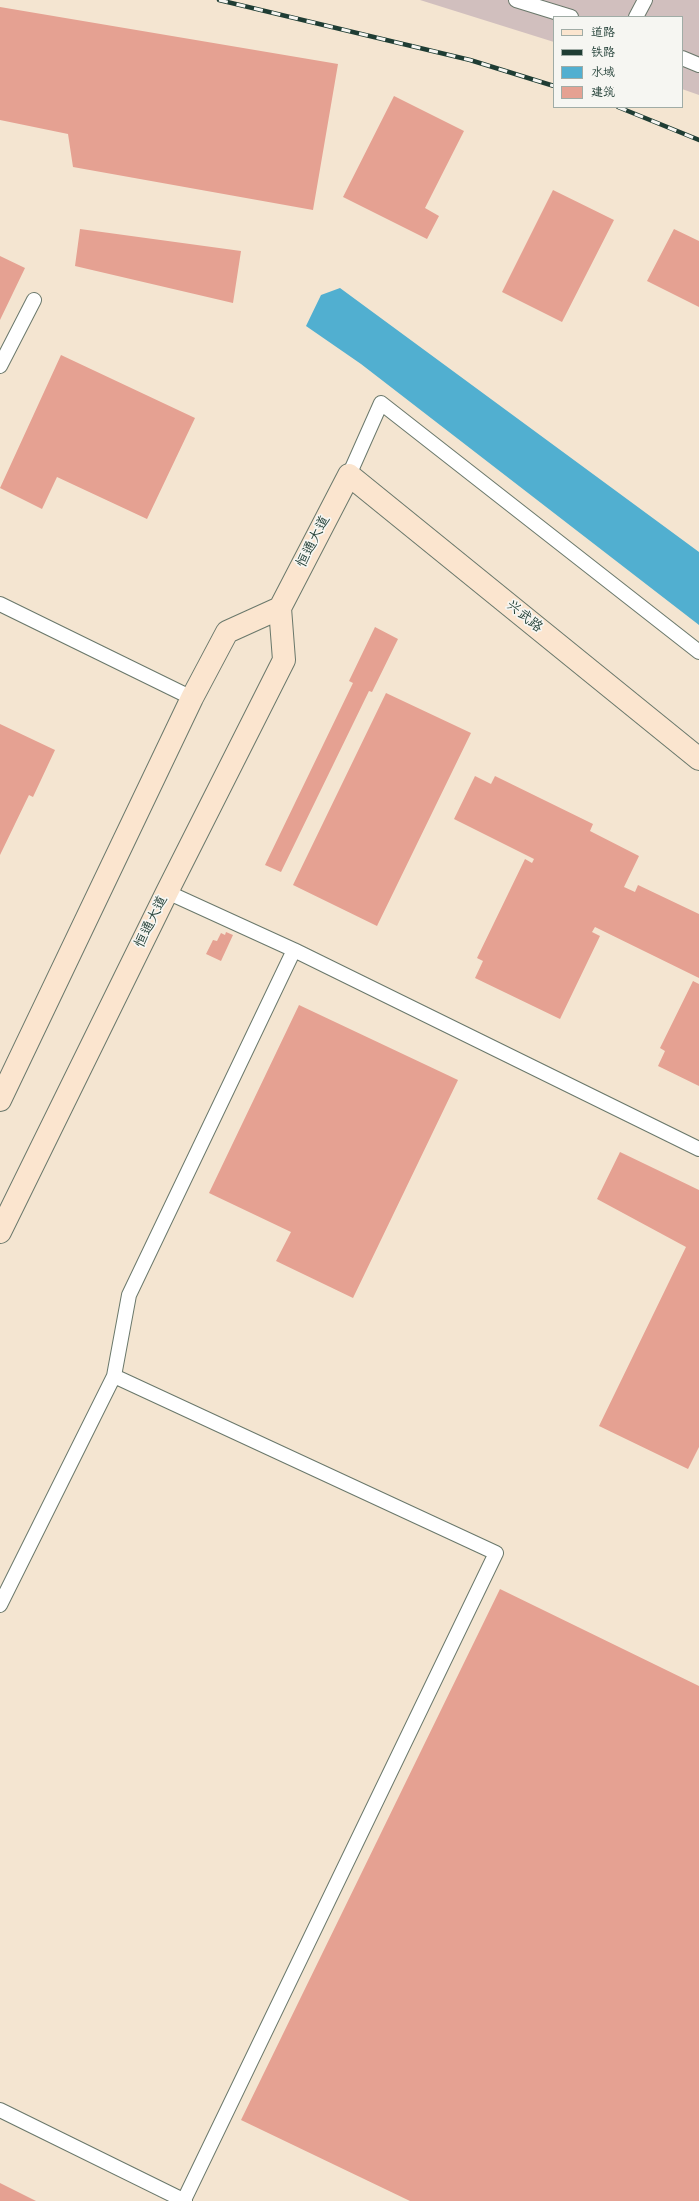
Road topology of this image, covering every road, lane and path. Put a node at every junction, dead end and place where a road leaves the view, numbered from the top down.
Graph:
1 (516, 0) edge
2 (645, 0) edge
3 (568, 16) edge
4 (637, 16) edge
5 (683, 58) edge
6 (699, 65) edge
7 (34, 300) dead end
8 (0, 366) edge
9 (349, 475) junction
10 (0, 604) edge
11 (280, 608) junction
12 (699, 652) edge
13 (192, 698) junction
14 (699, 759) edge
15 (166, 892) junction
16 (294, 950) junction
17 (0, 1100) edge
18 (699, 1149) edge
19 (0, 1232) edge
20 (114, 1376) junction
21 (0, 1605) edge
22 (0, 2110) edge
23 (184, 2201) edge

1 - 3 lane
2 - 4 lane
5 - 6 lane
7 - 8 lane
9 - 11 main road, 恒通大道
9 - 12 lane
9 - 14 main road, 兴武路
10 - 13 lane
11 - 13 main road
11 - 15 main road, 恒通大道
13 - 17 main road
15 - 16 lane
15 - 19 main road, 恒通大道
16 - 18 lane
16 - 20 lane
20 - 21 lane
20 - 23 lane
22 - 23 lane

